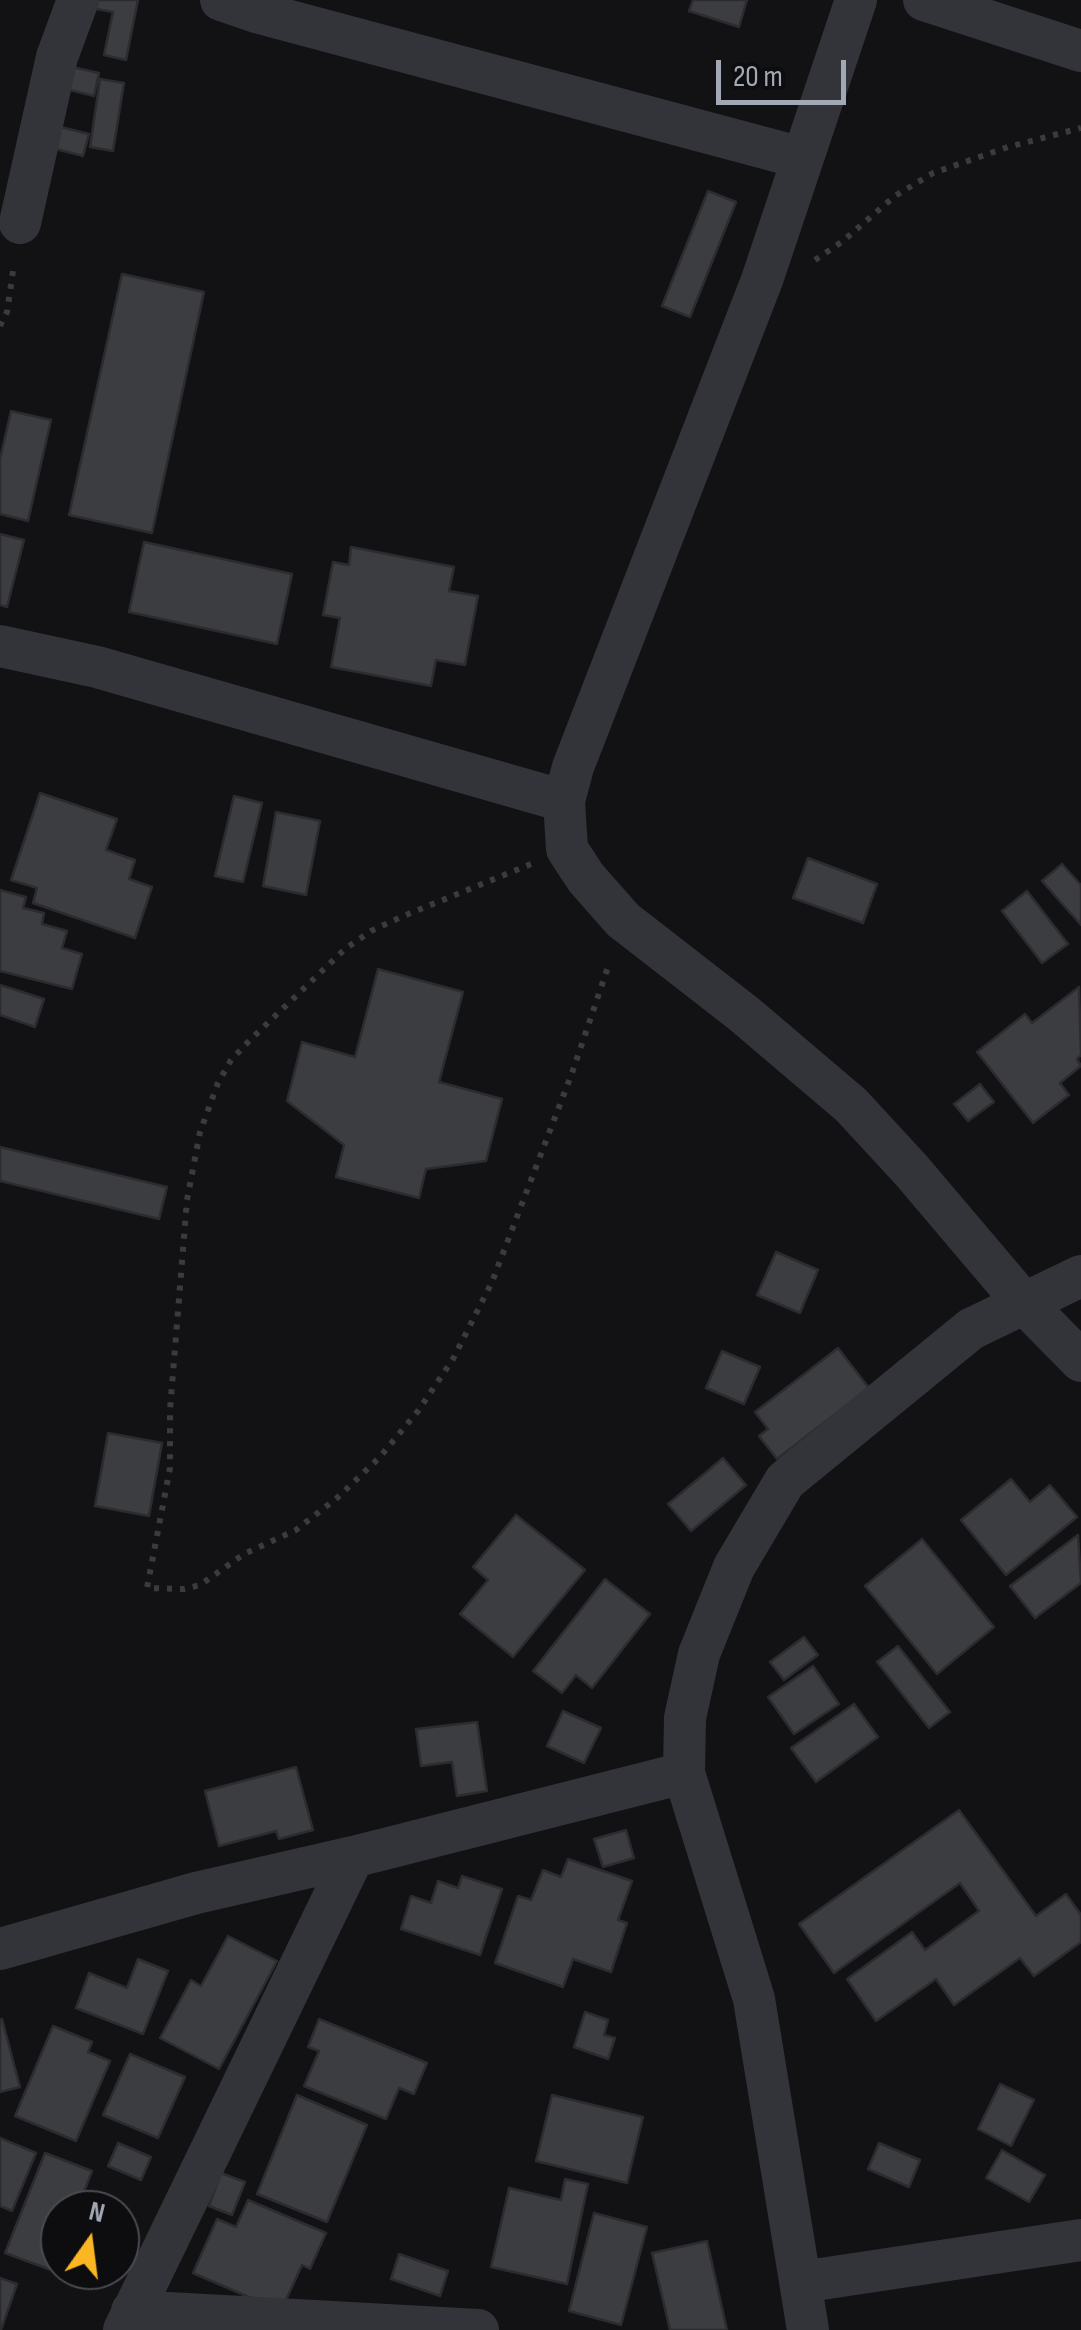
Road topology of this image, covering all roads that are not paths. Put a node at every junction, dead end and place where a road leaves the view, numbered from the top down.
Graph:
1 (78, 0) edge
2 (221, 0) edge
3 (856, 0) edge
4 (924, 0) edge
5 (1081, 51) edge
6 (802, 158) junction
7 (20, 223) road end
8 (0, 646) edge
9 (564, 801) junction
10 (1081, 1276) edge
11 (1023, 1302) junction
12 (1081, 1361) edge
13 (684, 1773) junction
14 (353, 1857) junction
15 (0, 1949) edge
16 (1081, 2240) edge
17 (801, 2282) junction
18 (128, 2320) edge
19 (476, 2330) edge
20 (808, 2330) edge

1 - 7 street
2 - 6 street
3 - 6 street
4 - 5 street
6 - 9 street
8 - 9 street
9 - 11 street
10 - 11 street
11 - 12 street
11 - 13 street
13 - 14 street
13 - 17 street
14 - 15 street
14 - 18 street
16 - 17 street
17 - 20 street
18 - 19 street

